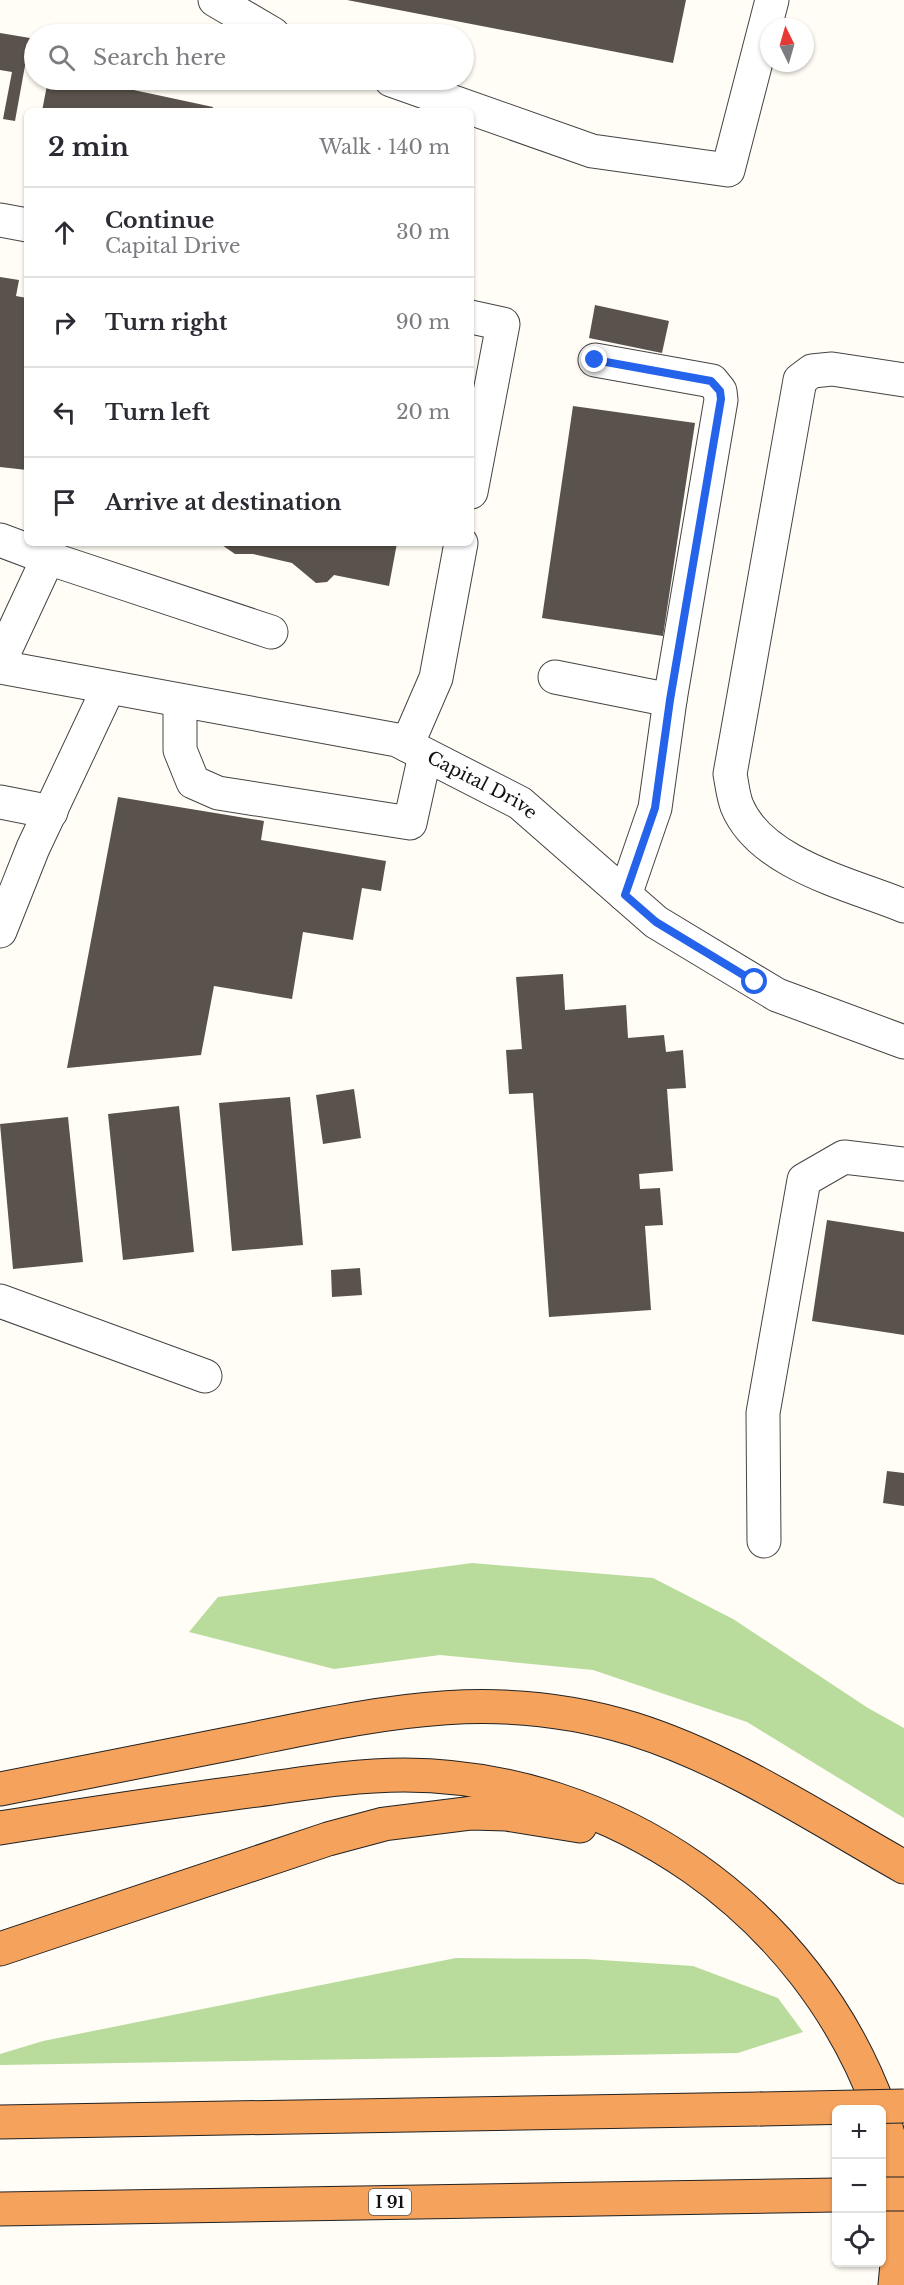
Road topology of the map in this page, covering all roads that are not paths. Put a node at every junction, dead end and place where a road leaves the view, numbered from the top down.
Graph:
1 (215, 0) edge
2 (772, 0) edge
3 (256, 24) edge
4 (419, 90) edge
5 (470, 108) edge
6 (474, 109) edge
7 (0, 220) edge
8 (24, 224) edge
9 (474, 318) edge
10 (595, 360) dead end
11 (904, 380) edge
12 (474, 476) edge
13 (0, 540) edge
14 (460, 546) edge
15 (48, 558) junction
16 (271, 632) dead end
17 (0, 661) edge
18 (0, 667) edge
19 (555, 677) dead end
20 (108, 688) junction
21 (670, 700) junction
22 (180, 701) junction
23 (416, 750) junction
24 (0, 802) edge
25 (51, 812) junction
26 (625, 895) junction
27 (904, 906) edge
28 (0, 932) edge
29 (904, 1042) edge
30 (904, 1164) edge
31 (0, 1301) edge
32 (205, 1376) dead end
33 (764, 1541) dead end
34 (0, 1790) edge
35 (0, 1828) edge
36 (904, 1867) edge
37 (775, 1938) junction
38 (0, 1949) edge
39 (878, 2105) edge
40 (904, 2106) edge
41 (0, 2122) edge
42 (886, 2133) edge
43 (886, 2194) edge
44 (904, 2194) edge
45 (832, 2195) edge
46 (0, 2209) edge
47 (895, 2285) edge

1 - 3 lane
2 - 6 lane
4 - 5 lane
7 - 8 lane
9 - 12 lane
10 - 21 lane
11 - 27 lane
13 - 15 lane
14 - 23 lane
15 - 16 lane
15 - 17 lane
18 - 20 lane, Capital Drive
19 - 21 lane
20 - 22 lane, Capital Drive
20 - 25 lane
21 - 26 lane
22 - 23 lane, Capital Drive
22 - 23 lane
23 - 26 lane, Capital Drive
24 - 25 lane
25 - 28 lane
26 - 29 lane, Capital Drive
30 - 33 lane
31 - 32 lane
34 - 36 highway
35 - 37 highway
37 - 38 highway
37 - 39 highway
40 - 41 highway, bridge
42 - 47 highway
43 - 44 highway, bridge
45 - 46 highway, I 91

